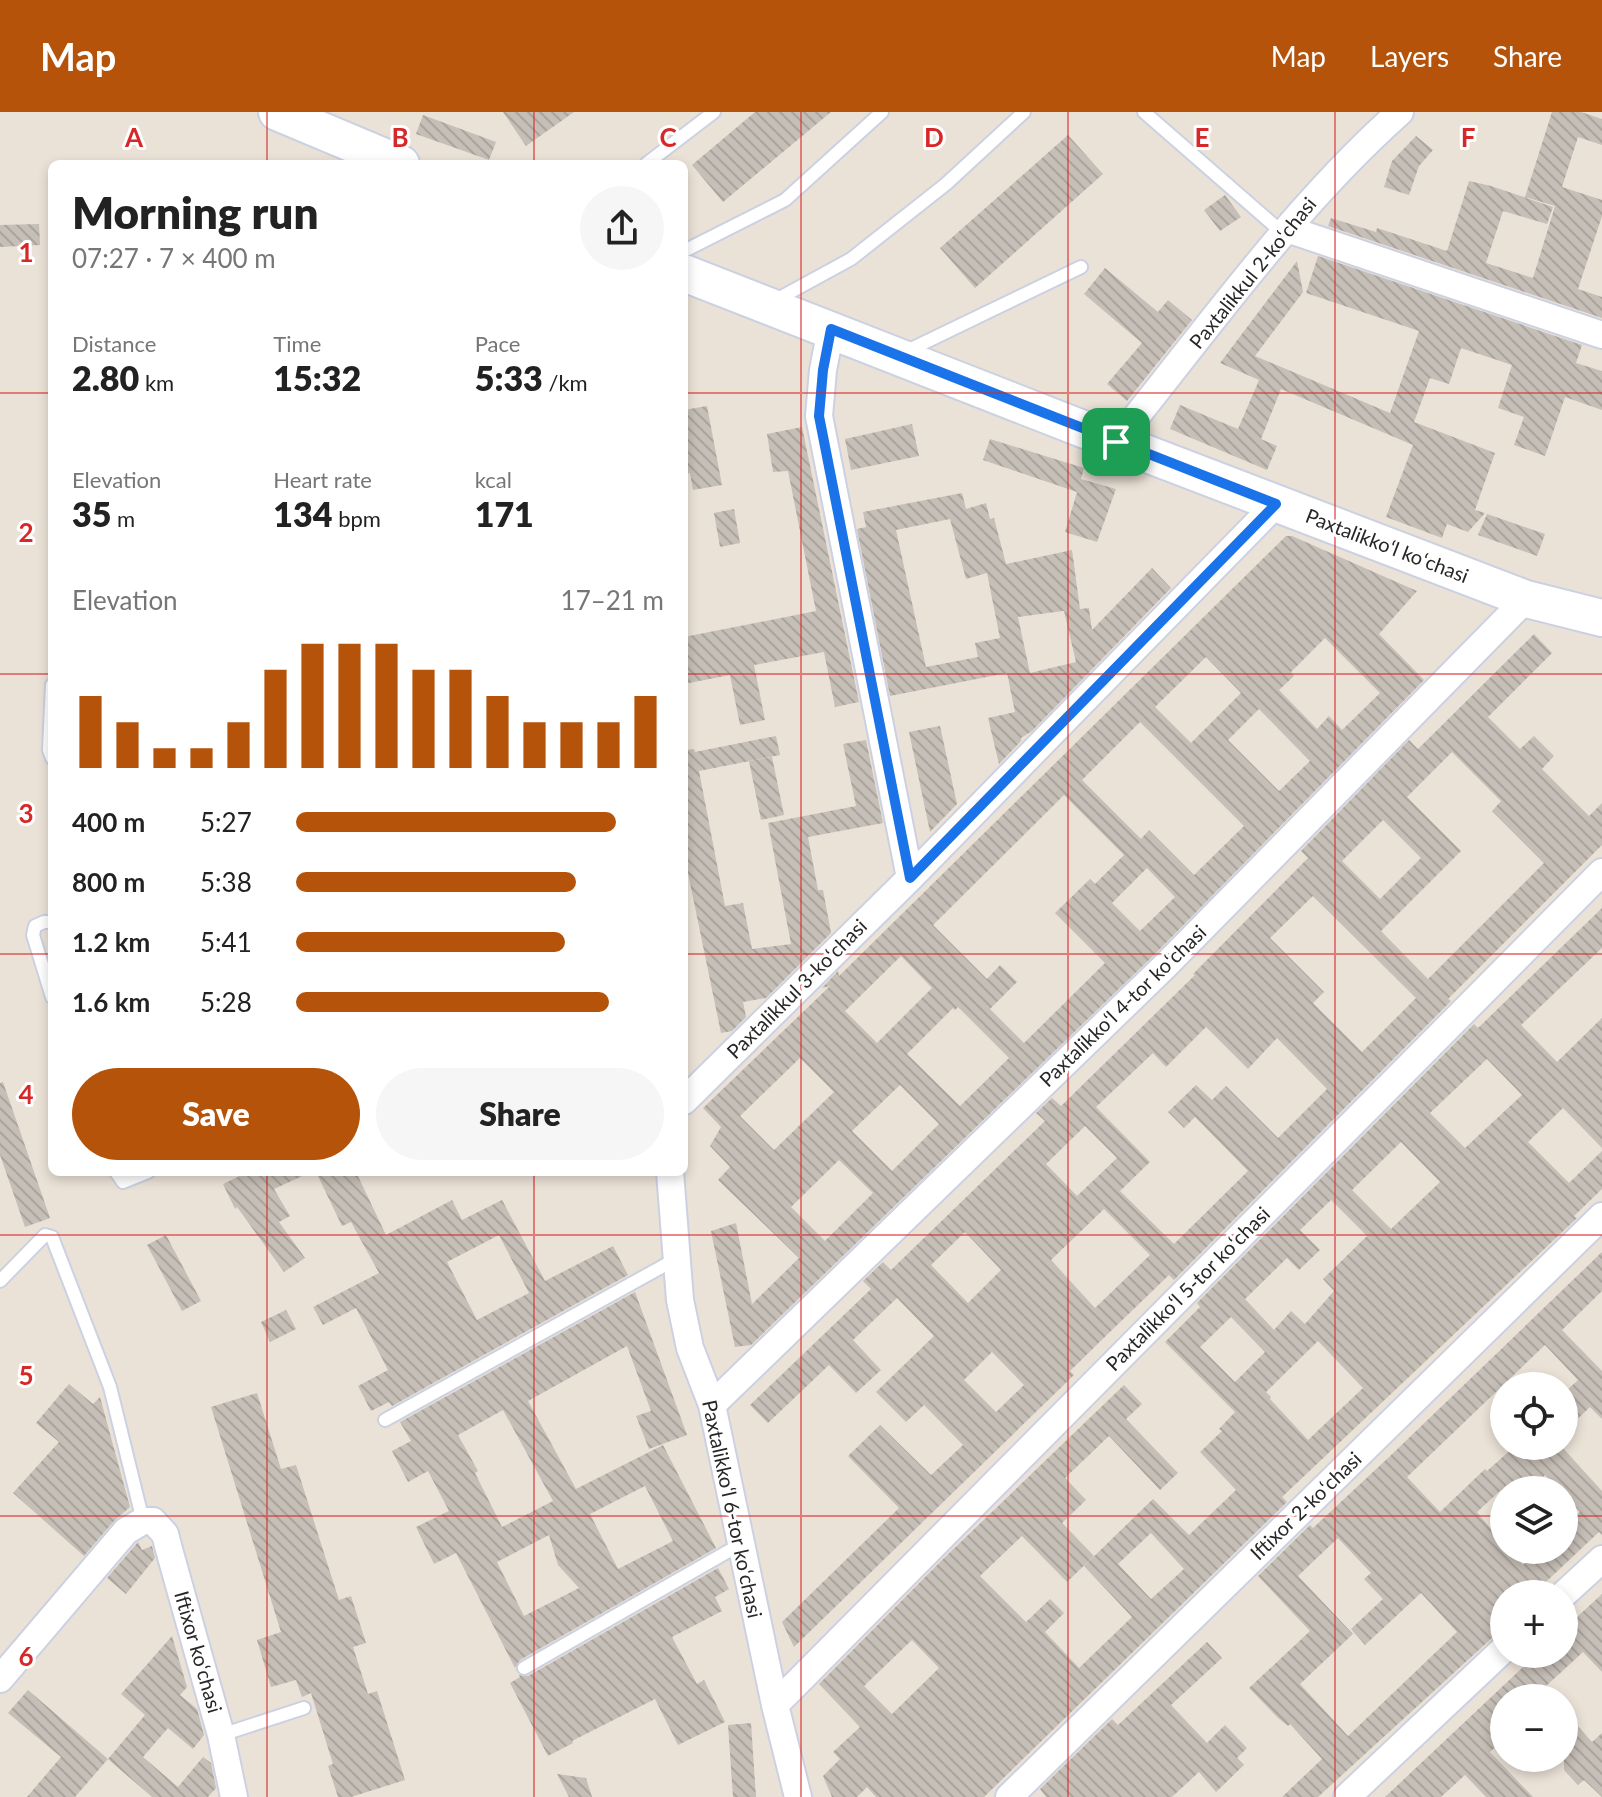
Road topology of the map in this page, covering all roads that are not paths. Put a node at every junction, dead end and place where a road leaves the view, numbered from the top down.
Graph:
1 (277, 112) edge
2 (714, 112) edge
3 (882, 112) edge
4 (1024, 112) edge
5 (1144, 112) edge
6 (1400, 112) edge
7 (391, 160) edge
8 (651, 160) edge
9 (1286, 231) junction
10 (688, 249) edge
11 (1081, 267) dead end
12 (688, 275) edge
13 (768, 305) junction
14 (831, 329) junction
15 (1602, 335) edge
16 (897, 356) junction
17 (1116, 442) junction
18 (1276, 504) junction
19 (1526, 599) junction
20 (1602, 618) edge
21 (910, 878) junction
22 (1599, 881) edge
23 (48, 922) edge
24 (48, 984) edge
25 (688, 1097) edge
26 (119, 1176) edge
27 (138, 1176) edge
28 (670, 1176) edge
29 (1602, 1216) edge
30 (678, 1258) junction
31 (0, 1281) edge
32 (712, 1405) junction
33 (385, 1420) dead end
34 (143, 1521) junction
35 (741, 1544) junction
36 (1602, 1559) edge
37 (1578, 1581) edge
38 (1490, 1662) edge
39 (524, 1668) dead end
40 (0, 1679) edge
41 (775, 1705) junction
42 (304, 1708) dead end
43 (221, 1735) junction
44 (231, 1794) edge
45 (798, 1797) edge
46 (1009, 1797) edge
47 (1347, 1797) edge

1 - 7 street
2 - 8 lane
3 - 10 lane
4 - 13 lane
5 - 9 lane
6 - 9 street, Paxtalikkul 2-koʻchasi
9 - 15 street
9 - 17 street, Paxtalikkul 2-koʻchasi
11 - 16 lane
12 - 13 street, Paxtalikkoʻl koʻchasi
13 - 14 street, Paxtalikkoʻl koʻchasi
14 - 16 street, Paxtalikkoʻl koʻchasi
14 - 21 street
16 - 17 street, Paxtalikkoʻl koʻchasi
17 - 18 street, Paxtalikkoʻl koʻchasi
18 - 19 street, Paxtalikkoʻl koʻchasi
18 - 21 street, Paxtalikkul 3-koʻchasi
19 - 20 street, Paxtalikkoʻl koʻchasi
19 - 32 street, Paxtalikkoʻl 4-tor koʻchasi
21 - 25 street, Paxtalikkul 3-koʻchasi
22 - 41 street, Paxtalikkoʻl 5-tor koʻchasi
23 - 24 lane
26 - 27 lane
28 - 30 street, Paxtalikkoʻl 6-tor koʻchasi
29 - 46 street, Iftixor 2-koʻchasi
30 - 32 street, Paxtalikkoʻl 6-tor koʻchasi
30 - 33 lane
31 - 34 lane
32 - 35 street, Paxtalikkoʻl 6-tor koʻchasi
34 - 40 street
34 - 43 street, Iftixor koʻchasi
35 - 39 lane
35 - 41 street, Paxtalikkoʻl 6-tor koʻchasi
36 - 37 street
38 - 47 street
41 - 45 street, Paxtalikkoʻl 6-tor koʻchasi
42 - 43 lane
43 - 44 street, Iftixor koʻchasi

